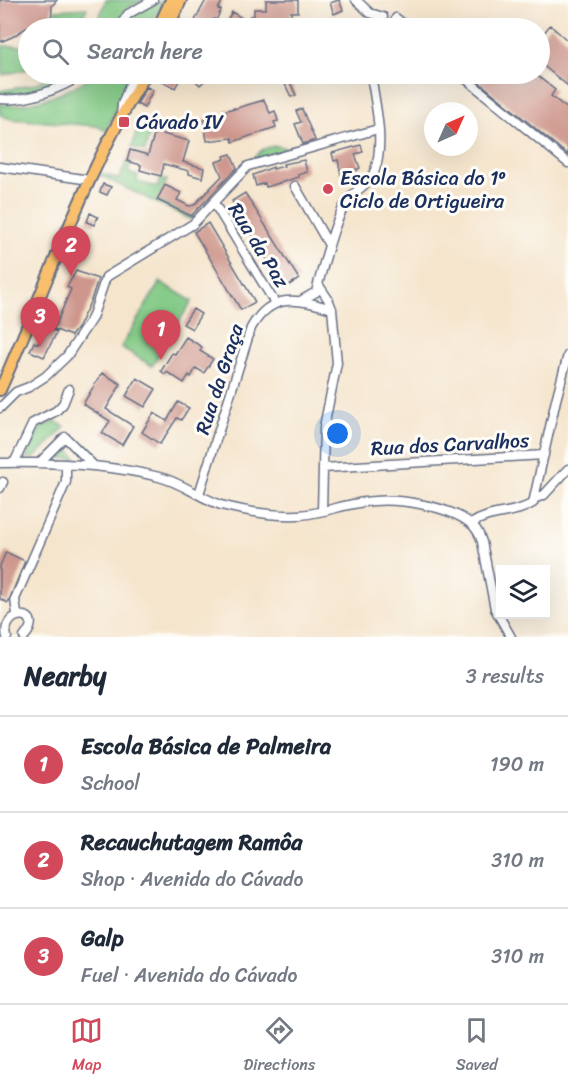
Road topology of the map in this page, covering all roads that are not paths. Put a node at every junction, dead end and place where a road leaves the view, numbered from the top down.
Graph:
1 (171, 0) edge
2 (181, 0) edge
3 (356, 0) edge
4 (150, 1) edge
5 (126, 18) edge
6 (163, 18) edge
7 (173, 18) edge
8 (382, 18) edge
9 (68, 84) edge
10 (131, 84) edge
11 (133, 84) edge
12 (140, 84) edge
13 (372, 84) edge
14 (472, 84) edge
15 (0, 99) edge
16 (128, 102) junction
17 (121, 116) junction
18 (378, 129) junction
19 (568, 163) edge
20 (0, 167) edge
21 (90, 180) junction
22 (295, 186) dead end
23 (214, 203) junction
24 (329, 245) junction
25 (318, 284) junction
26 (302, 300) junction
27 (275, 303) junction
28 (332, 309) junction
29 (568, 355) edge
30 (69, 389) dead end
31 (0, 390) edge
32 (0, 408) edge
33 (544, 455) junction
34 (0, 463) edge
35 (14, 463) junction
36 (39, 463) junction
37 (66, 464) junction
38 (93, 465) junction
39 (323, 468) junction
40 (568, 469) edge
41 (199, 494) junction
42 (536, 498) junction
43 (322, 511) junction
44 (471, 524) junction
45 (17, 614) junction
46 (2, 620) edge
47 (6, 637) edge
48 (24, 637) edge
49 (510, 637) edge

1 - 6 main road
2 - 7 main road
3 - 8 street
4 - 5 street
9 - 15 street
10 - 17 street
11 - 16 main road
12 - 16 main road
13 - 18 street
14 - 19 street
16 - 17 main road
17 - 21 main road
18 - 23 street
18 - 24 street
20 - 21 street
21 - 31 main road
22 - 24 street
23 - 27 street, Rua da Paz
23 - 32 street
24 - 25 street
25 - 26 street
25 - 28 street
26 - 27 street
26 - 28 street
27 - 41 street, Rua da Graça
28 - 39 street
29 - 33 street
30 - 35 street
33 - 39 street, Rua dos Carvalhos
33 - 42 street
34 - 35 street
35 - 36 street
36 - 37 street
36 - 38 street
37 - 38 street
37 - 45 street
38 - 41 street
39 - 43 street
40 - 42 street
41 - 43 street
42 - 44 street
43 - 44 street
44 - 49 street
45 - 46 street
45 - 48 street
46 - 47 street

